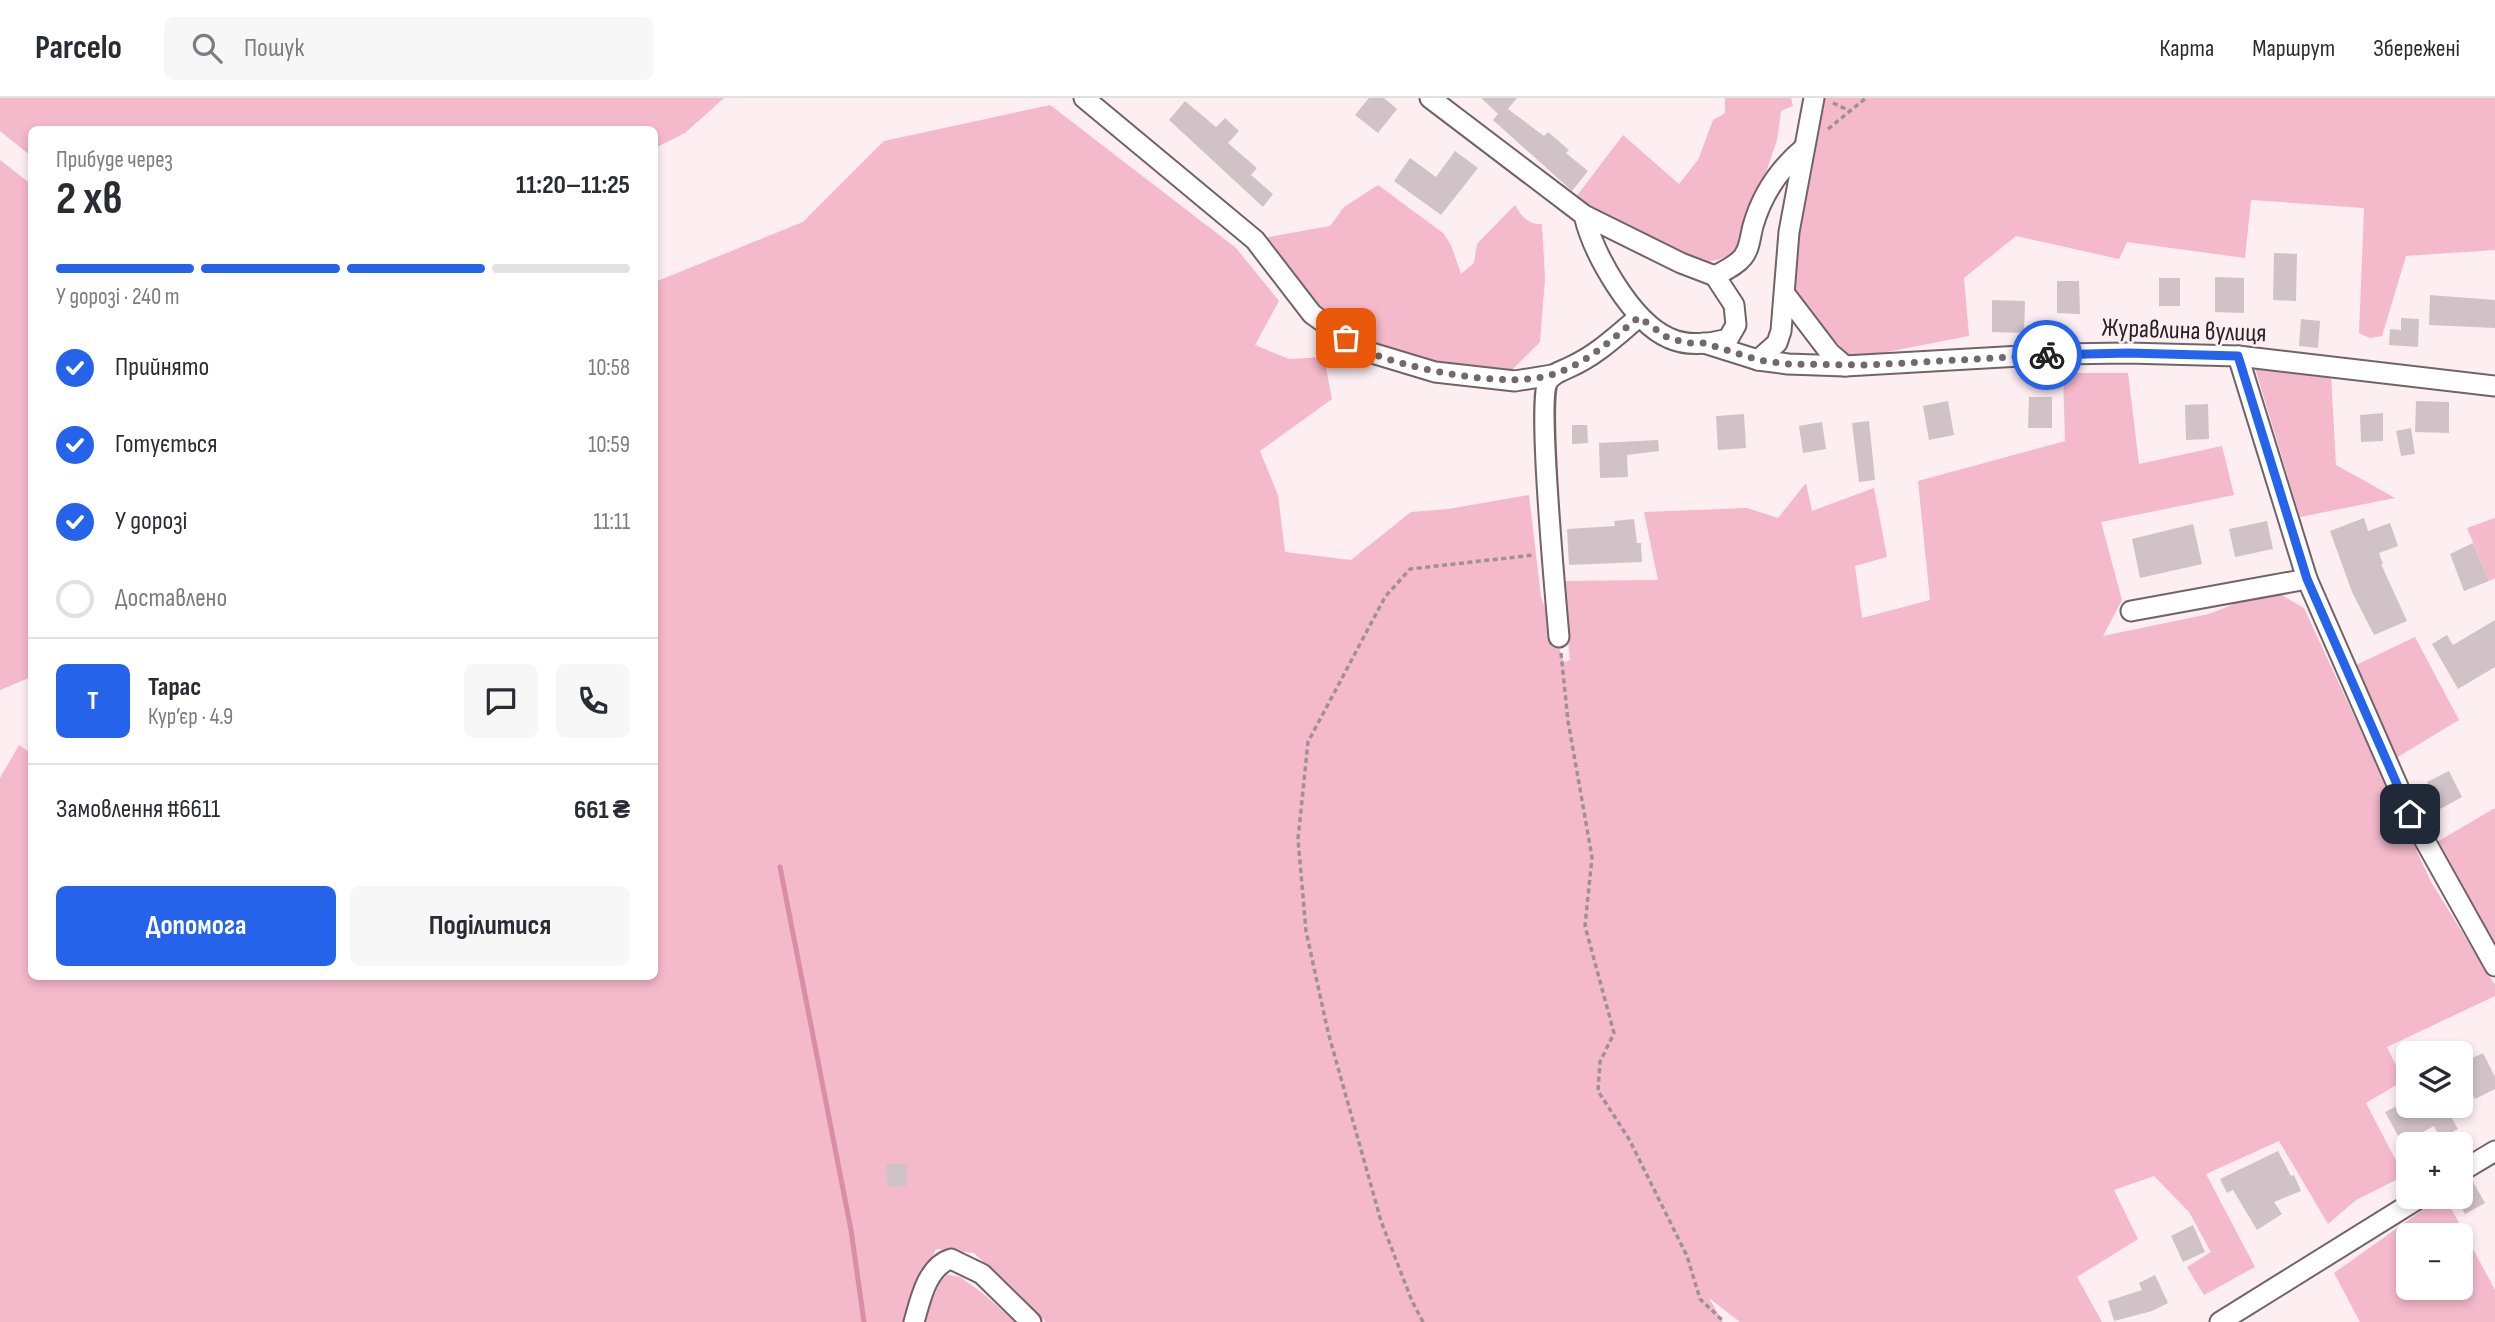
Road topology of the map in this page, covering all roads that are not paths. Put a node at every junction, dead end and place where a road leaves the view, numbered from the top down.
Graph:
1 (1084, 98) edge
2 (1430, 98) edge
3 (1810, 103) edge
4 (1804, 148) junction
5 (1584, 215) junction
6 (1715, 276) junction
7 (1785, 294) junction
8 (1639, 317) junction
9 (1704, 343) junction
10 (2238, 356) junction
11 (1758, 360) junction
12 (1845, 366) junction
13 (1552, 375) junction
14 (2495, 386) edge
15 (2307, 579) junction
16 (2131, 611) dead end
17 (1559, 637) road end
18 (2495, 966) edge
19 (2495, 1151) edge
20 (2473, 1164) edge
21 (2402, 1209) edge
22 (914, 1322) edge
23 (1031, 1322) edge
24 (2220, 1322) edge

1 - 13 street
2 - 5 street
3 - 4 street
4 - 6 street
4 - 7 street
5 - 6 street
5 - 8 street
6 - 9 street
7 - 11 street
7 - 12 street
8 - 9 street, Журавлина вулиця
8 - 13 street
9 - 11 street, Журавлина вулиця
10 - 12 street, Журавлина вулиця
10 - 14 street, Журавлина вулиця
10 - 15 street
11 - 12 street, Журавлина вулиця
13 - 17 street
15 - 16 street
15 - 18 street
19 - 20 street
21 - 24 street
22 - 23 street

